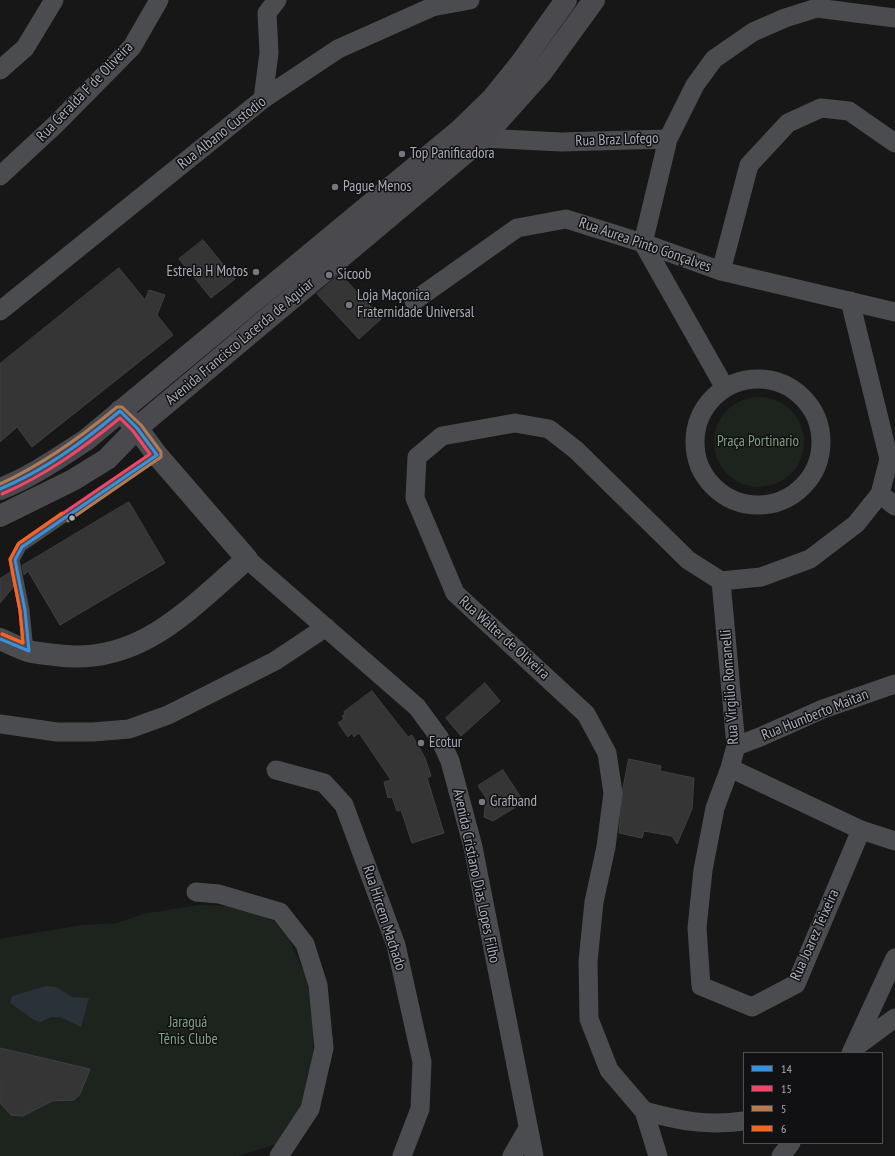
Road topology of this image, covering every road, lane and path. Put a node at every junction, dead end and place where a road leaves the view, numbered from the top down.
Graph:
1 (54, 0) edge
2 (159, 0) edge
3 (277, 0) edge
4 (470, 0) edge
5 (566, 0) edge
6 (594, 0) edge
7 (435, 4) edge
8 (895, 18) edge
9 (0, 70) edge
10 (263, 99) junction
11 (483, 138) junction
12 (668, 139) junction
13 (895, 143) edge
14 (0, 176) edge
15 (642, 243) junction
16 (721, 271) junction
17 (414, 301) dead end
18 (850, 301) junction
19 (0, 311) edge
20 (895, 312) edge
21 (725, 388) junction
22 (120, 411) junction
23 (137, 428) junction
24 (157, 455) junction
25 (0, 489) edge
26 (880, 494) junction
27 (895, 506) edge
28 (0, 516) edge
29 (247, 559) junction
30 (721, 581) junction
31 (326, 627) junction
32 (0, 639) edge
33 (29, 651) junction
34 (895, 684) edge
35 (0, 724) edge
36 (736, 746) junction
37 (730, 768) junction
38 (276, 770) dead end
39 (861, 830) junction
40 (895, 841) edge
41 (196, 892) dead end
42 (895, 958) edge
43 (895, 1018) edge
44 (852, 1051) edge
45 (644, 1110) junction
46 (743, 1121) edge
47 (528, 1130) junction
48 (790, 1144) edge
49 (279, 1156) edge
50 (402, 1156) edge
51 (512, 1156) edge
52 (534, 1156) edge
53 (658, 1156) edge
54 (782, 1156) edge

1 - 9 street
2 - 14 street, Rua Geralda F de Oliveira
3 - 10 street
4 - 7 street, Rua Albano Custodio
5 - 22 main road, Avenida Francisco Lacerda de Aguiar
6 - 11 main road, Avenida Francisco Lacerda de Aguiar
7 - 10 street, Rua Albano Custodio
8 - 12 street
10 - 19 street, Rua Albano Custodio
11 - 12 street, Rua Braz Lofego
11 - 23 main road, Avenida Francisco Lacerda de Aguiar
12 - 15 street, Rua Braz Lofego
13 - 16 street
15 - 16 street, Rua Aurea Pinto Gonçalves
15 - 17 street, Rua Aurea Pinto Gonçalves
15 - 21 street
16 - 18 street, Rua Aurea Pinto Gonçalves
18 - 20 street, Rua Aurea Pinto Gonçalves
18 - 26 street
21 - 21 street
22 - 23 street
22 - 25 main road, Avenida Francisco Lacerda de Aguiar
23 - 24 street
23 - 28 main road, Avenida Francisco Lacerda de Aguiar
24 - 29 street
24 - 33 lane
26 - 27 street
26 - 30 street
29 - 31 street, Avenida Cristiano Dias Lopes Filho
29 - 33 street
30 - 36 street, Rua Virgilio Romanelli
30 - 45 street, Rua Walter de Oliveira
31 - 35 street
31 - 47 street, Avenida Cristiano Dias Lopes Filho
32 - 33 street
34 - 36 street, Rua Humberto Maitan
36 - 37 street, Rua Virgilio Romanelli
37 - 39 street
37 - 39 street, Rua Joarez Teixeira
38 - 50 street, Rua Hircem Machado
39 - 40 street
41 - 49 street
42 - 44 street
43 - 44 street
45 - 46 street
45 - 53 street, Rua Walter de Oliveira
47 - 51 street
47 - 52 street, Avenida Cristiano Dias Lopes Filho
48 - 54 street

